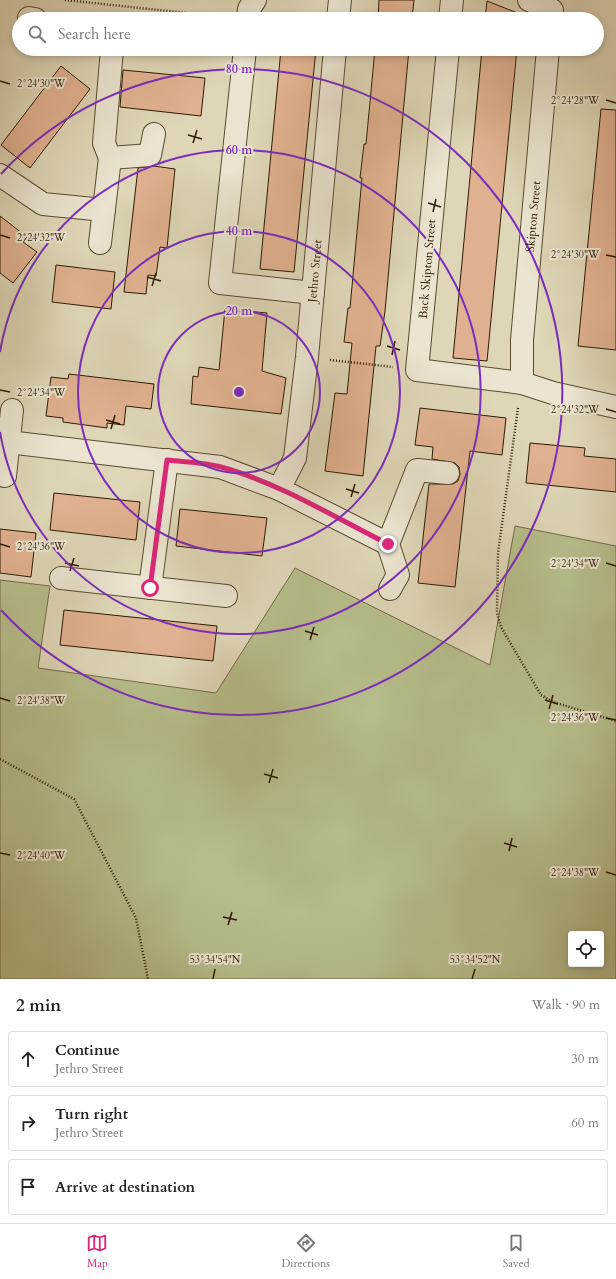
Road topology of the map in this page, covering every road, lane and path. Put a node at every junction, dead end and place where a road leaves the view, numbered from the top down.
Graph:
1 (65, 0) edge
2 (255, 0) edge
3 (340, 0) edge
4 (452, 0) edge
5 (530, 0) edge
6 (555, 10) edge
7 (182, 12) edge
8 (246, 12) edge
9 (339, 12) edge
10 (451, 12) edge
11 (111, 56) edge
12 (244, 56) edge
13 (334, 56) edge
14 (447, 56) edge
15 (547, 56) edge
16 (154, 134) dead end
17 (110, 158) junction
18 (0, 175) edge
19 (104, 210) junction
20 (100, 243) dead end
21 (313, 293) junction
22 (307, 357) junction
23 (417, 370) junction
24 (522, 384) junction
25 (616, 407) edge
26 (12, 410) dead end
27 (8, 442) junction
28 (167, 460) junction
29 (448, 473) dead end
30 (5, 476) dead end
31 (279, 489) junction
32 (388, 544) junction
33 (61, 578) dead end
34 (150, 588) junction
35 (390, 589) dead end
36 (226, 596) dead end
37 (616, 720) edge
38 (0, 759) edge
39 (148, 979) edge

1 - 7 path
2 - 8 street
3 - 9 street
4 - 10 street
5 - 6 street
11 - 17 street
12 - 21 street
13 - 21 street, Jethro Street
14 - 23 street, Back Skipton Street
15 - 24 street, Skipton Street
16 - 17 street
17 - 19 street
18 - 19 street
19 - 20 street
21 - 22 street, Jethro Street
22 - 23 path
22 - 31 street, Jethro Street
23 - 24 street
24 - 25 street
24 - 37 path
26 - 27 street
27 - 28 street
27 - 30 street
28 - 31 street
28 - 34 street
29 - 32 street
31 - 32 street
32 - 35 street
33 - 34 street
34 - 36 street
38 - 39 path

